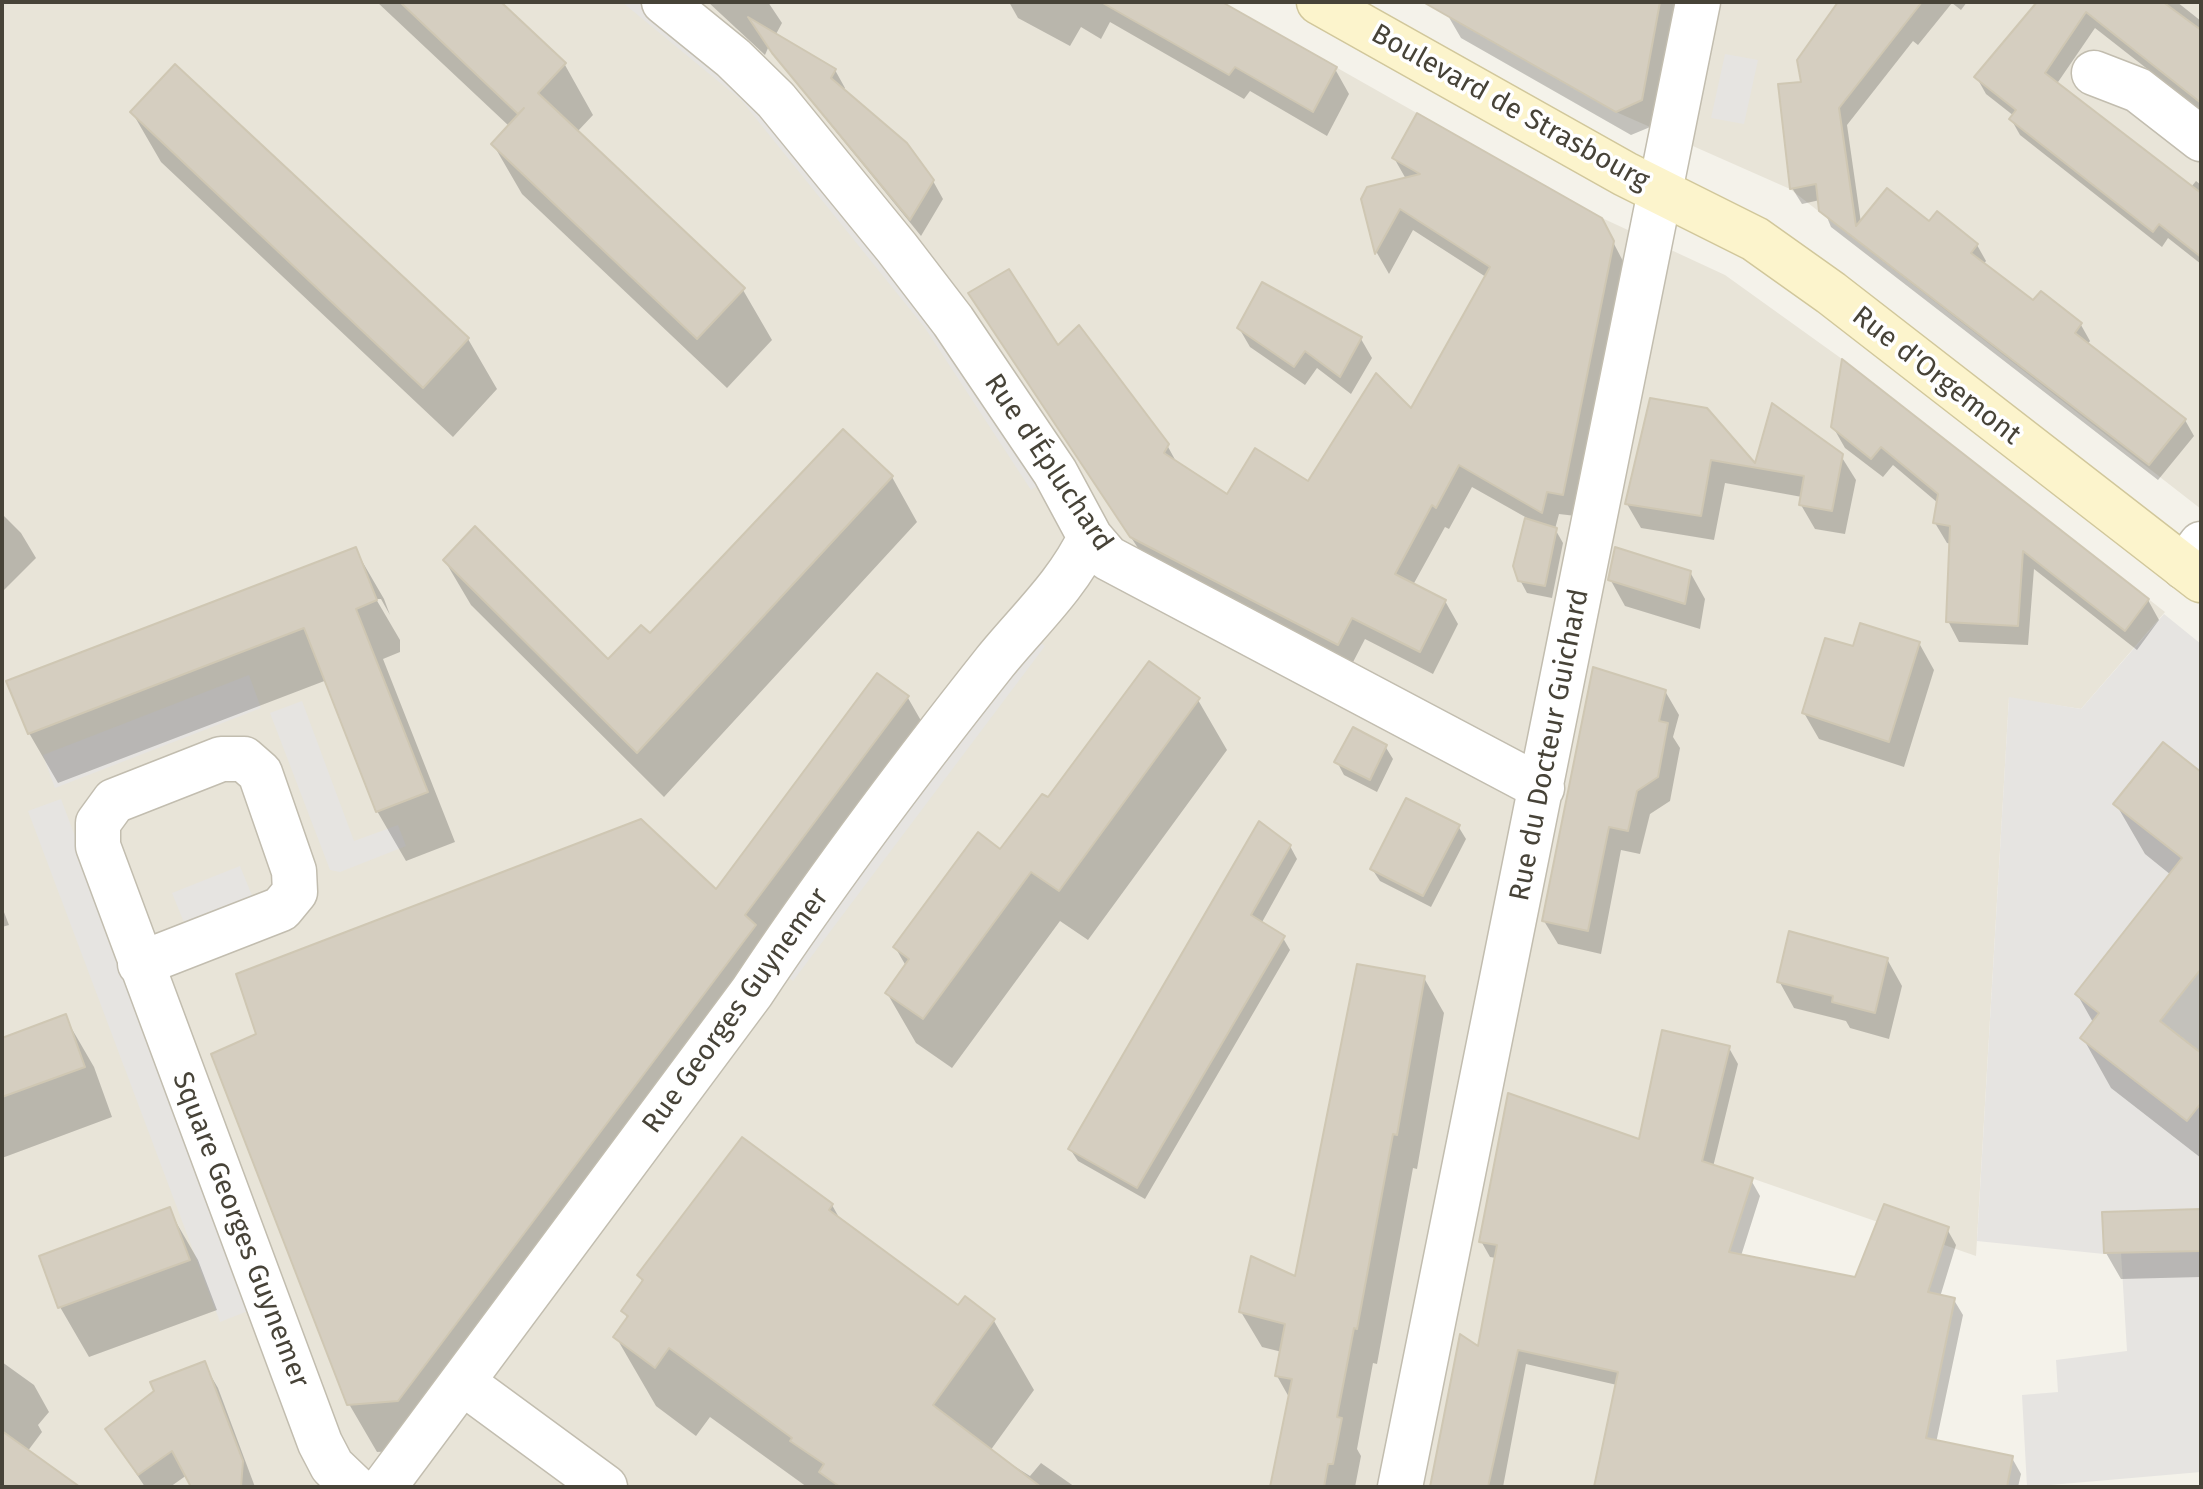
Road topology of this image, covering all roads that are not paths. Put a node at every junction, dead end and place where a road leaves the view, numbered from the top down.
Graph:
1 (664, 2) edge
2 (1319, 2) edge
3 (1698, 2) edge
4 (2094, 73) dead end
5 (2201, 139) edge
6 (1658, 191) junction
7 (1090, 537) junction
8 (2195, 564) edge
9 (1542, 788) junction
10 (140, 964) junction
11 (462, 1382) junction
12 (354, 1487) edge
13 (384, 1487) edge
14 (605, 1487) edge
15 (1400, 1487) edge

1 - 7 street, Rue d'Épluchard
2 - 6 street, Boulevard de Strasbourg
3 - 6 street, Rue du Docteur Guichard
4 - 5 street
6 - 8 street, Rue d'Orgemont
6 - 9 street, Rue du Docteur Guichard
7 - 9 street, Rue d'Épluchard
7 - 11 street, Rue Georges Guynemer
9 - 15 street, Rue du Docteur Guichard
10 - 10 street, Square Georges Guynemer
10 - 12 street, Square Georges Guynemer
11 - 13 street, Rue Georges Guynemer
11 - 14 street

